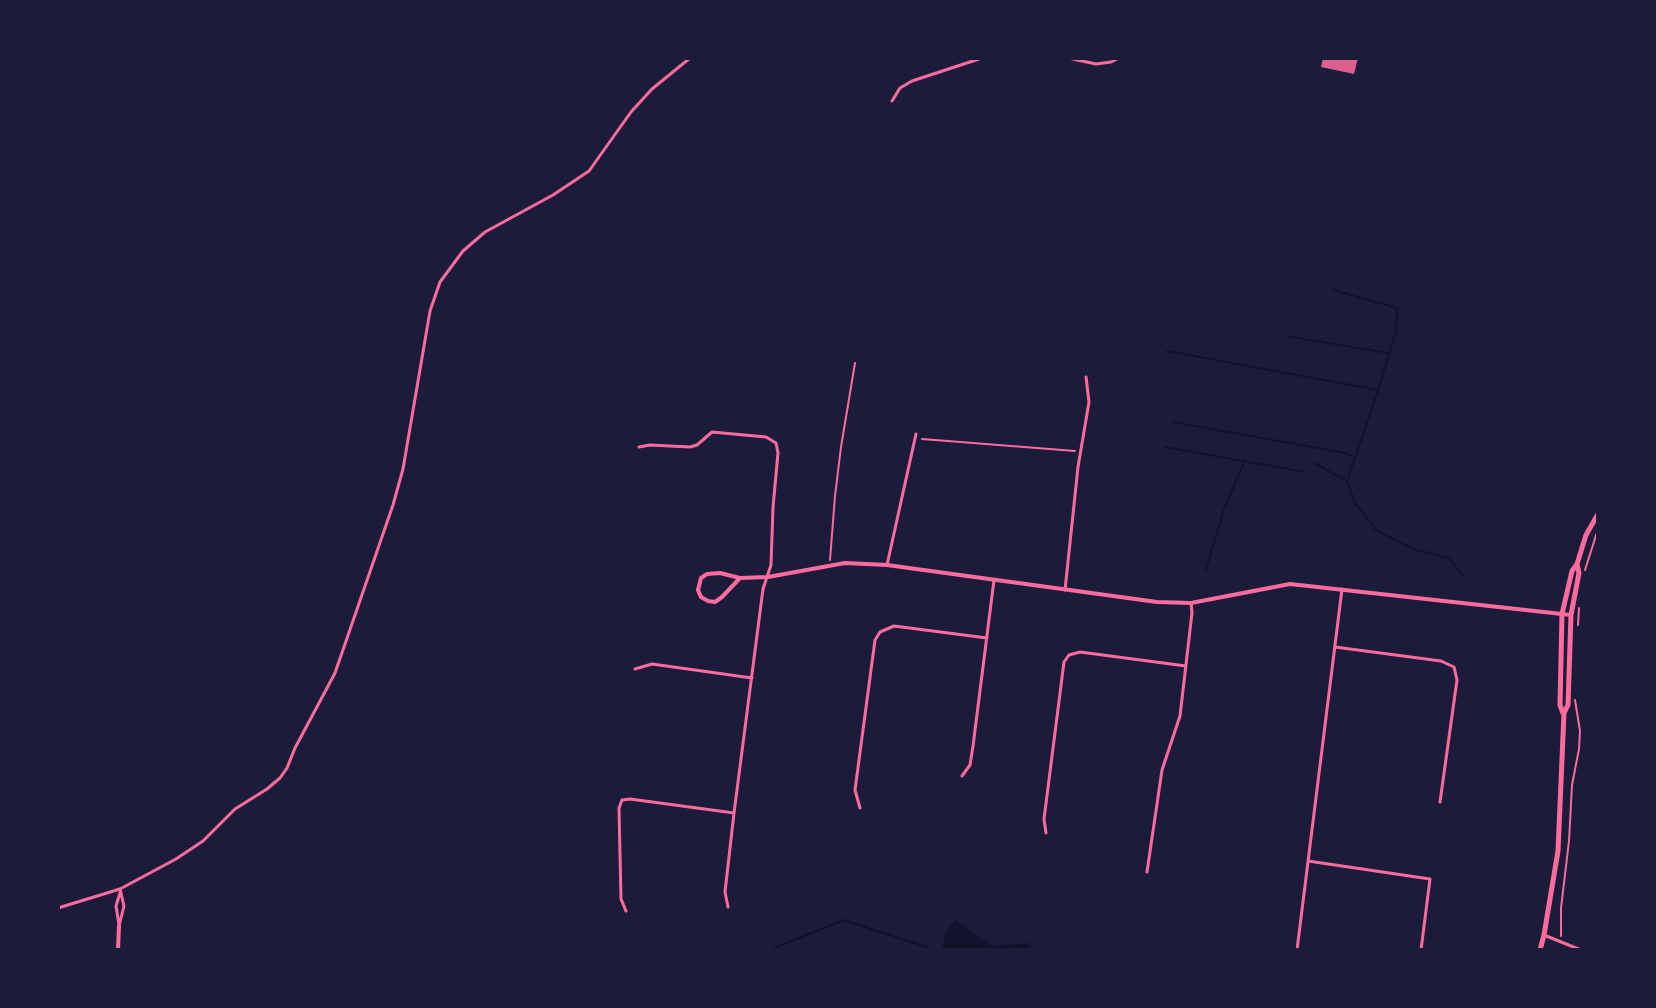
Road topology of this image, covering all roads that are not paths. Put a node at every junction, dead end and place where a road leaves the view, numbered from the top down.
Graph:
1 (690, 58) edge
2 (982, 58) edge
3 (1068, 58) edge
4 (1119, 58) edge
5 (892, 101) dead end
6 (1086, 377) dead end
7 (916, 436) road end
8 (639, 447) dead end
9 (1598, 514) edge
10 (1577, 564) junction
11 (887, 565) junction
12 (768, 577) junction
13 (740, 578) junction
14 (994, 580) junction
15 (1342, 589) junction
16 (1065, 590) junction
17 (1191, 603) junction
18 (1562, 614) junction
19 (1571, 615) junction
20 (987, 638) junction
21 (1335, 647) junction
22 (1186, 666) junction
23 (635, 669) dead end
24 (752, 678) junction
25 (1564, 713) junction
26 (962, 776) dead end
27 (1440, 802) dead end
28 (860, 808) dead end
29 (734, 813) junction
30 (1046, 833) dead end
31 (1308, 861) junction
32 (1147, 872) dead end
33 (120, 889) junction
34 (728, 907) dead end
35 (58, 908) edge
36 (626, 911) dead end
37 (119, 926) junction
38 (1544, 935) junction
39 (118, 950) edge
40 (1297, 950) edge
41 (1421, 950) edge
42 (1540, 950) edge
43 (1581, 950) edge

1 - 33 street
2 - 5 street
3 - 4 street
6 - 16 street
7 - 11 street
8 - 12 street
9 - 10 main road
10 - 18 main road
10 - 19 main road
11 - 12 street
11 - 14 street
12 - 13 street
12 - 24 street
13 - 13 street
14 - 16 street
14 - 20 street
15 - 17 street
15 - 18 street
15 - 21 street
16 - 17 street
17 - 22 street
18 - 19 street
18 - 25 main road
19 - 25 main road
20 - 26 street
20 - 28 street
21 - 27 street
21 - 31 street
22 - 30 street
22 - 32 street
23 - 24 street
24 - 29 street
25 - 38 main road
29 - 34 street
29 - 36 street
31 - 40 street
31 - 41 street
33 - 35 street
33 - 37 street
33 - 37 street
37 - 39 street
38 - 42 main road
38 - 43 street

